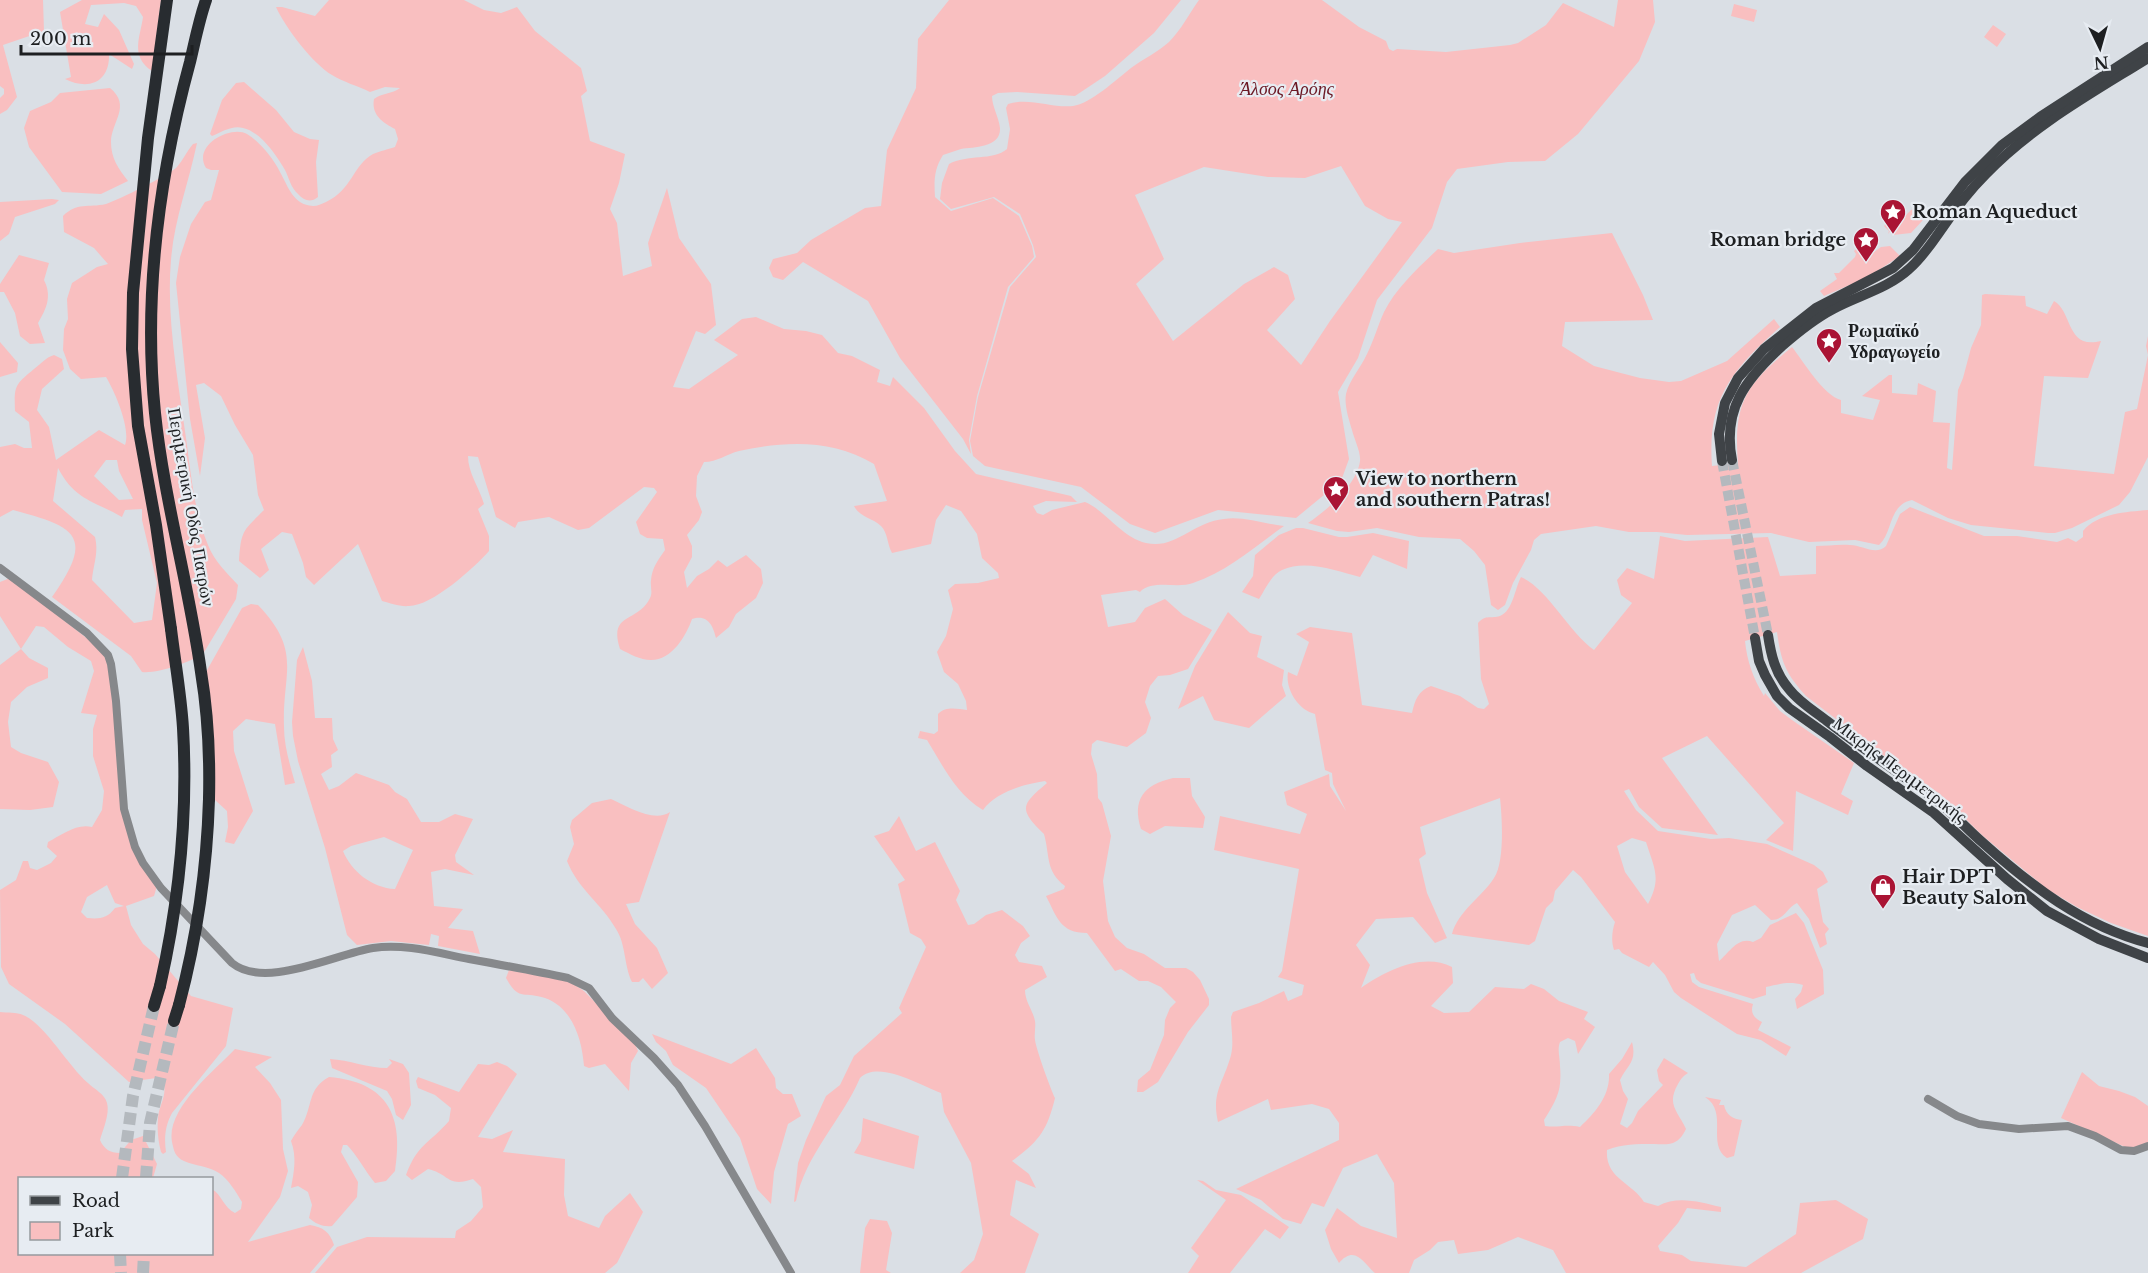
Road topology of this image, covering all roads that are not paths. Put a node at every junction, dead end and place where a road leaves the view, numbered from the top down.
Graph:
1 (167, 0) edge
2 (205, 3) edge
3 (2148, 47) edge
4 (2148, 58) edge
5 (0, 568) edge
6 (1768, 635) tunnel mouth
7 (1755, 638) tunnel mouth
8 (2148, 943) edge
9 (2148, 958) edge
10 (154, 1006) tunnel mouth
11 (174, 1022) tunnel mouth
12 (1928, 1099) dead end
13 (2148, 1146) edge
14 (791, 1273) edge

1 - 10 highway, Περιμετρική Οδός Πατρών, bridge
2 - 11 highway, Περιμετρική Οδός Πατρών, bridge
3 - 4 main road
5 - 14 street
6 - 8 main road, Μικρής Περιμετρικής
7 - 9 main road, Μικρής Περιμετρικής
12 - 13 street

